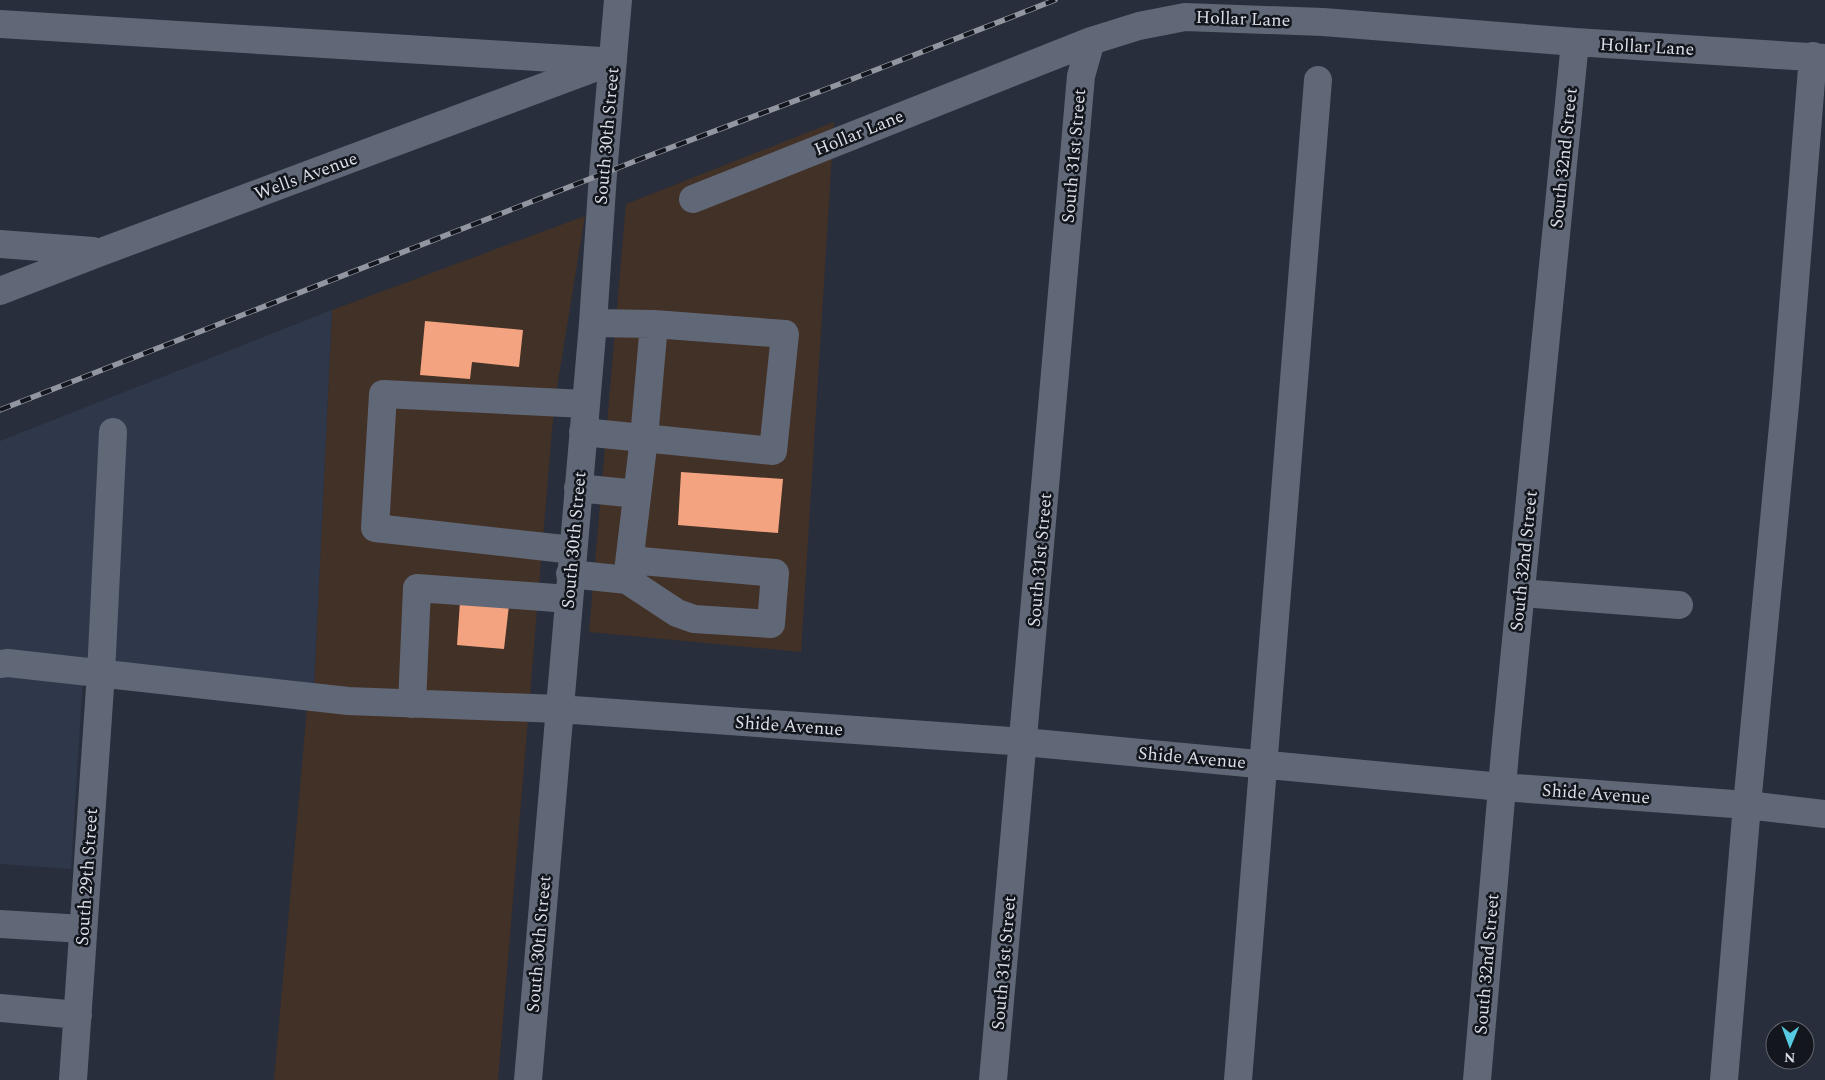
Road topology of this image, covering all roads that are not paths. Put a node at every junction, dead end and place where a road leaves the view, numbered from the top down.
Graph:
1 (618, 0) edge
2 (0, 24) edge
3 (1091, 41) junction
4 (1575, 42) junction
5 (1819, 57) edge
6 (613, 62) junction
7 (1318, 80) dead end
8 (693, 199) dead end
9 (0, 244) edge
10 (102, 252) junction
11 (0, 292) edge
12 (593, 323) junction
13 (654, 324) junction
14 (586, 404) junction
15 (113, 432) dead end
16 (583, 432) junction
17 (644, 438) junction
18 (578, 488) junction
19 (637, 494) junction
20 (629, 570) junction
21 (571, 574) junction
22 (1521, 593) junction
23 (1679, 605) dead end
24 (0, 664) edge
25 (101, 674) junction
26 (412, 704) junction
27 (559, 709) junction
28 (1024, 742) junction
29 (1264, 764) junction
30 (1502, 787) junction
31 (1747, 805) junction
32 (1825, 814) edge
33 (0, 924) edge
34 (83, 929) junction
35 (0, 1008) edge
36 (78, 1015) junction
37 (73, 1080) edge
38 (528, 1080) edge
39 (993, 1080) edge
40 (1238, 1080) edge
41 (1477, 1080) edge
42 (1724, 1080) edge

1 - 6 street, South 30th Street
2 - 6 street
3 - 4 street, Hollar Lane
3 - 8 street, Hollar Lane
3 - 28 street, South 31st Street
4 - 5 street, Hollar Lane
4 - 22 street, South 32nd Street
5 - 31 street
6 - 10 street, Wells Avenue
6 - 12 street, South 30th Street
7 - 29 street
9 - 10 street
10 - 11 street, Wells Avenue
12 - 13 street
12 - 14 street, South 30th Street
13 - 17 street
13 - 17 street
14 - 16 street, South 30th Street
14 - 21 street
15 - 25 street, South 29th Street
16 - 17 street
16 - 18 street, South 30th Street
17 - 19 street
18 - 19 street
18 - 21 street, South 30th Street
19 - 20 street
20 - 20 street
20 - 21 street
21 - 26 street
21 - 27 street, South 30th Street
22 - 23 street
22 - 30 street, South 32nd Street
24 - 25 street, Shide Avenue
25 - 26 street, Shide Avenue
25 - 34 street, South 29th Street
26 - 27 street, Shide Avenue
27 - 28 street, Shide Avenue
27 - 38 street, South 30th Street
28 - 29 street, Shide Avenue
28 - 39 street, South 31st Street
29 - 30 street, Shide Avenue
29 - 40 street
30 - 31 street, Shide Avenue
30 - 41 street, South 32nd Street
31 - 32 street, Shide Avenue
31 - 42 street
33 - 34 street
34 - 36 street, South 29th Street
35 - 36 street
36 - 37 street, South 29th Street

